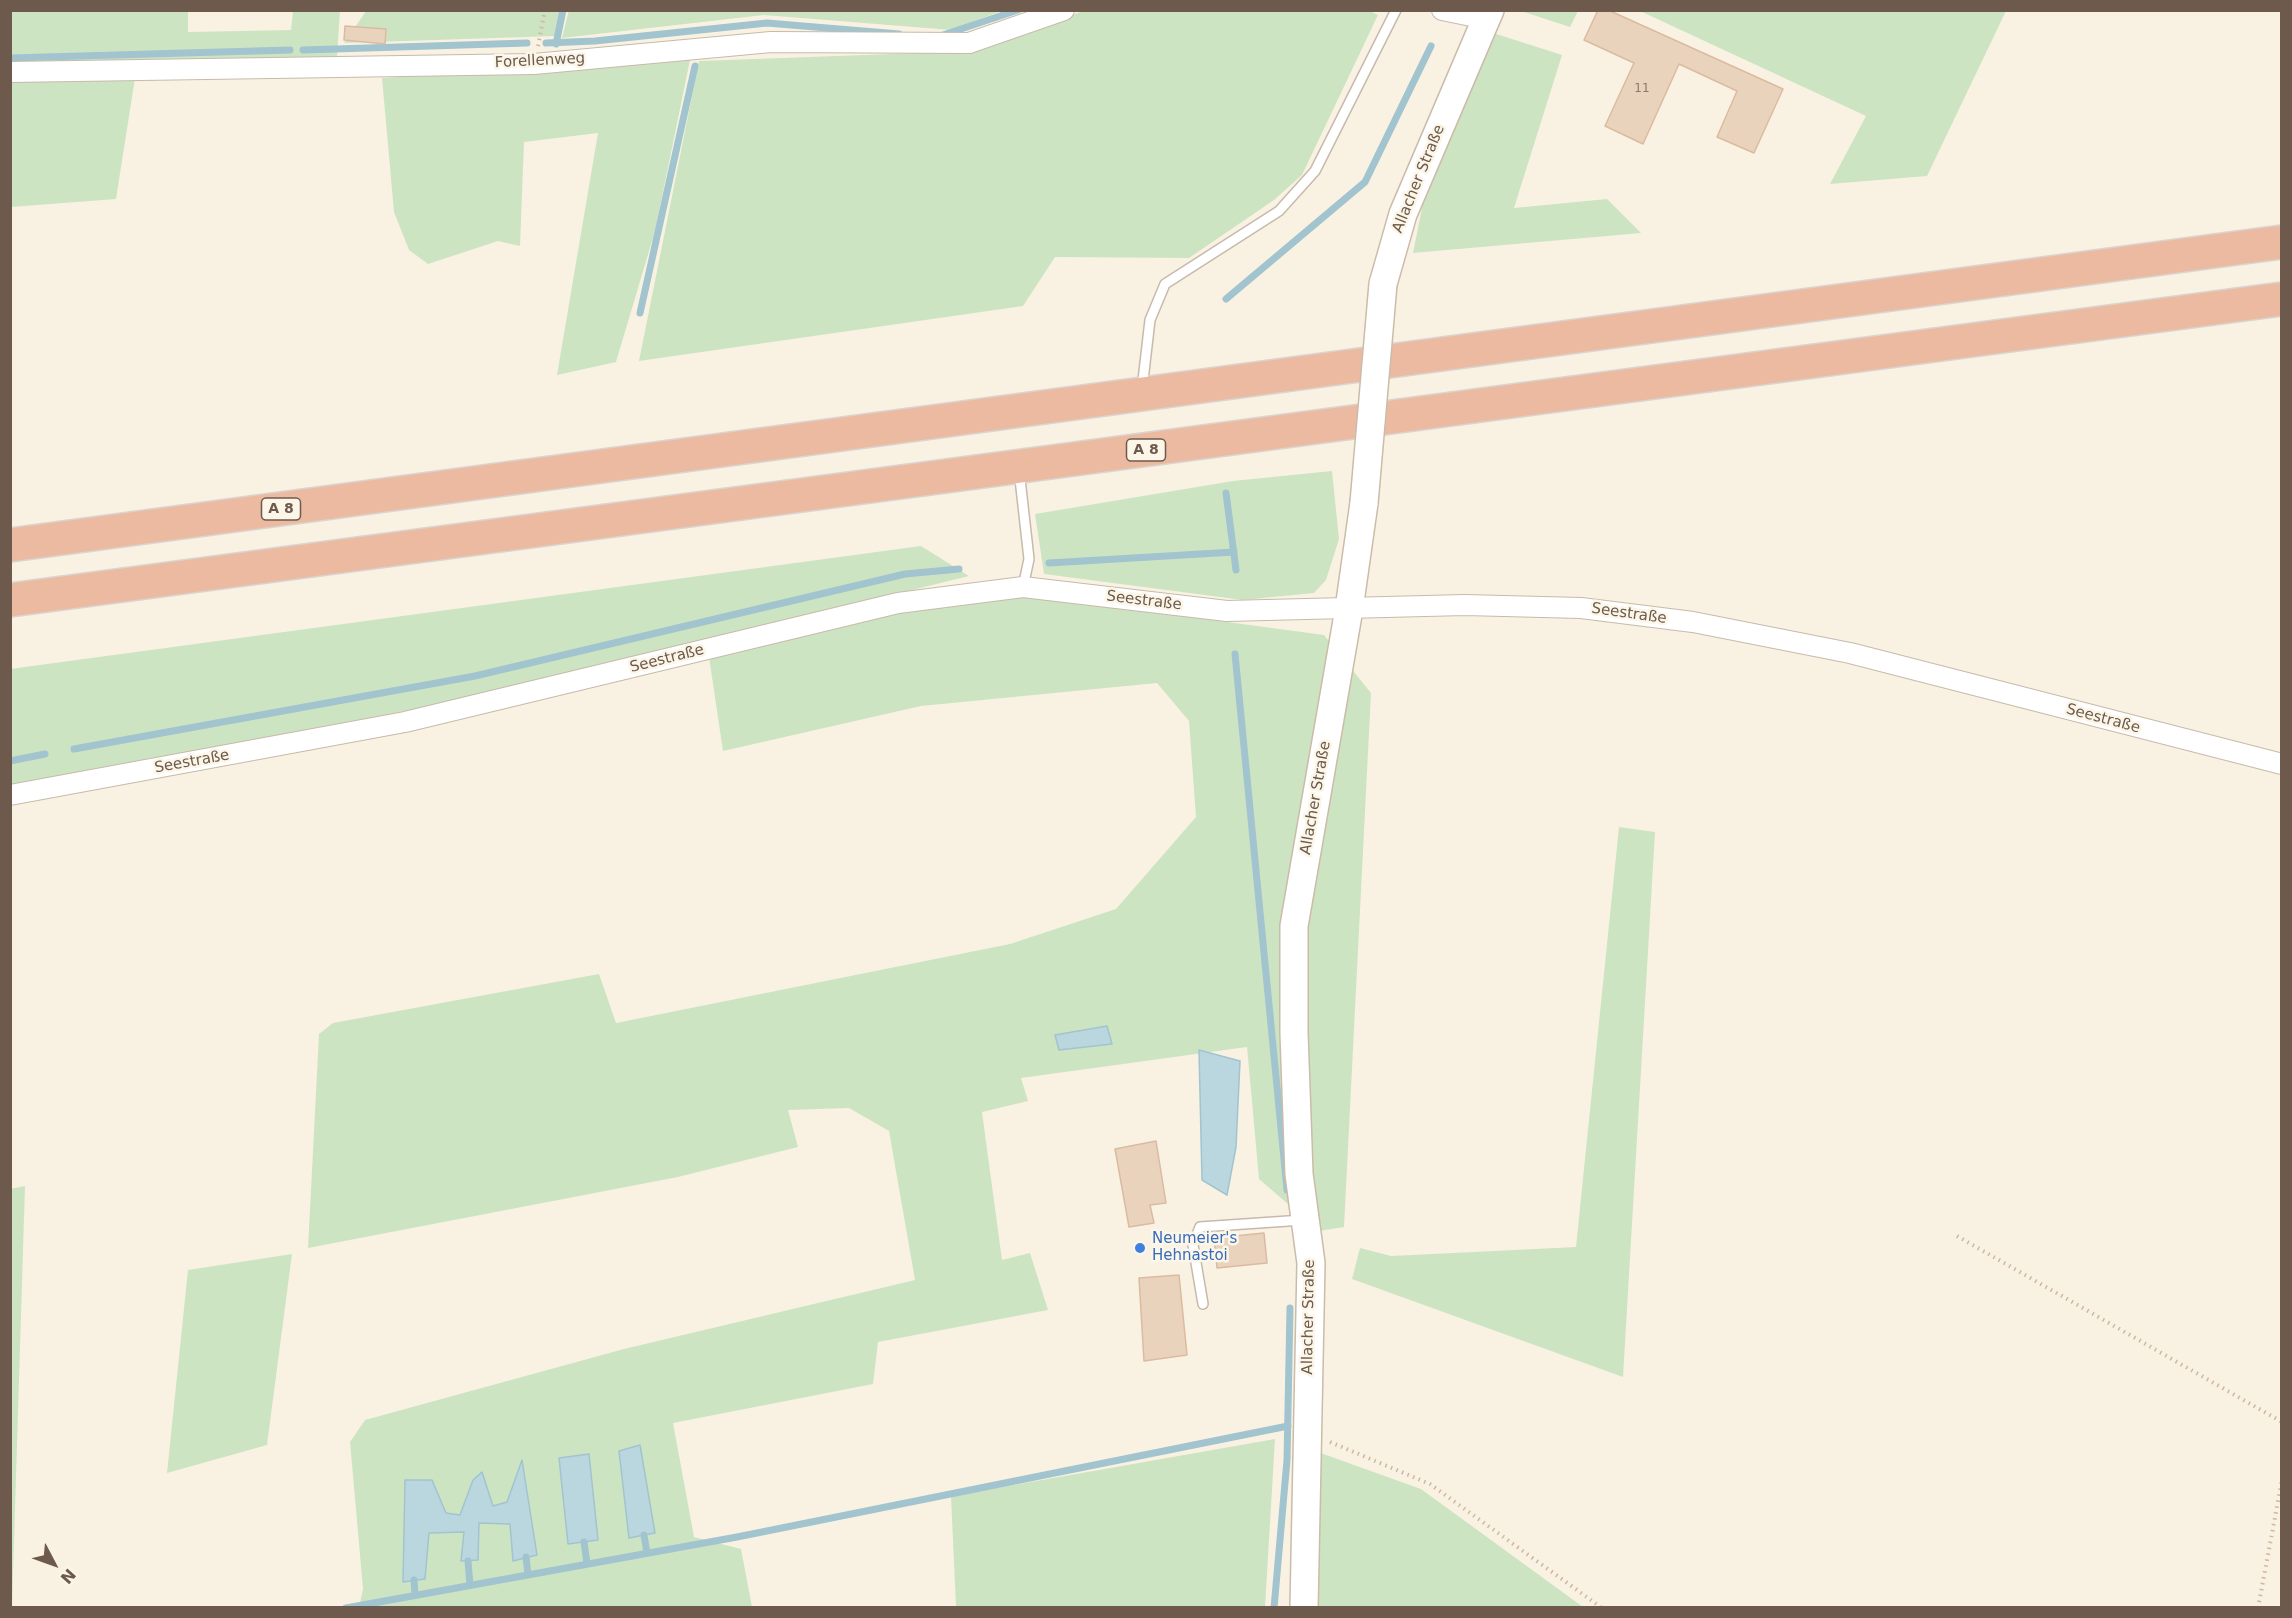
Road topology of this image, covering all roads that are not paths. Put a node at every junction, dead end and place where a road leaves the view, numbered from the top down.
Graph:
1 (1064, 10) edge
2 (1396, 10) edge
3 (1442, 10) edge
4 (1488, 15) edge
5 (10, 72) edge
6 (2282, 242) edge
7 (2282, 299) edge
8 (1141, 394) junction
9 (1019, 467) junction
10 (10, 545) edge
11 (1023, 587) junction
12 (10, 600) edge
13 (1349, 609) junction
14 (2282, 764) edge
15 (10, 795) edge
16 (1305, 1220) junction
17 (1203, 1304) dead end
18 (1304, 1608) edge

1 - 5 street, Forellenweg
2 - 8 lane
3 - 4 street
4 - 13 street, Allacher Straße, bridge
6 - 8 highway, A 8
7 - 9 highway, A 8
8 - 10 highway, A 8
9 - 11 lane
9 - 12 highway, A 8
11 - 13 street, Seestraße
11 - 15 street, Seestraße
13 - 14 street, Seestraße
13 - 16 street, Allacher Straße
16 - 17 lane
16 - 18 street, Allacher Straße

